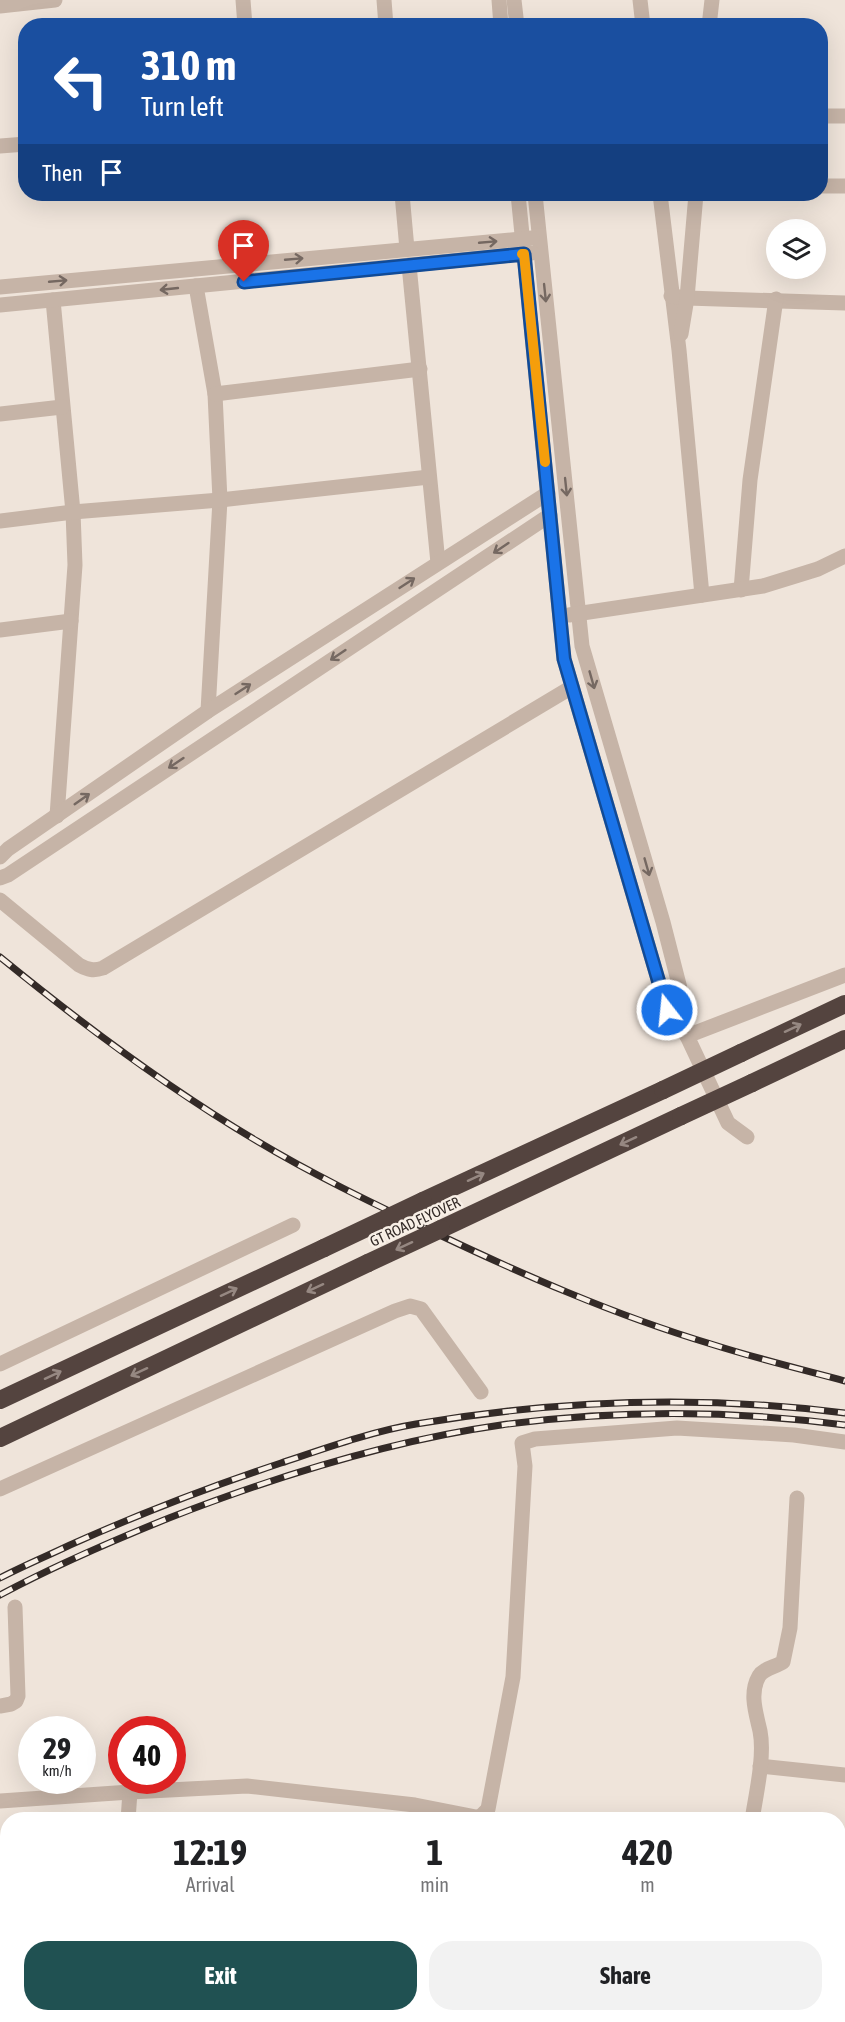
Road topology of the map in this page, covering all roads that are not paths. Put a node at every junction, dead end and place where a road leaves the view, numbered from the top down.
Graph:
1 (55, 0) edge
2 (243, 0) edge
3 (384, 0) edge
4 (499, 0) edge
5 (514, 0) edge
6 (640, 0) edge
7 (712, 0) edge
8 (0, 6) edge
9 (244, 18) edge
10 (385, 18) edge
11 (500, 18) edge
12 (516, 18) edge
13 (642, 18) edge
14 (711, 18) edge
15 (828, 116) edge
16 (845, 116) edge
17 (18, 145) edge
18 (0, 146) edge
19 (828, 186) edge
20 (845, 186) edge
21 (403, 201) edge
22 (519, 201) edge
23 (536, 201) edge
24 (661, 201) edge
25 (695, 201) edge
26 (540, 245) junction
27 (523, 246) junction
28 (407, 249) junction
29 (410, 265) junction
30 (0, 286) edge
31 (196, 286) junction
32 (671, 296) junction
33 (687, 298) junction
34 (776, 299) junction
35 (53, 300) junction
36 (845, 303) edge
37 (0, 306) edge
38 (679, 350) junction
39 (420, 369) junction
40 (215, 394) junction
41 (62, 407) junction
42 (0, 414) edge
43 (429, 477) junction
44 (548, 493) junction
45 (220, 500) junction
46 (73, 512) junction
47 (550, 515) junction
48 (0, 521) edge
49 (845, 556) edge
50 (438, 563) junction
51 (741, 590) junction
52 (702, 595) junction
53 (579, 613) junction
54 (560, 616) junction
55 (71, 621) junction
56 (0, 630) edge
57 (572, 687) junction
58 (208, 711) junction
59 (57, 816) junction
60 (0, 857) edge
61 (0, 878) edge
62 (0, 900) edge
63 (845, 975) edge
64 (845, 1004) edge
65 (687, 1036) junction
66 (845, 1039) edge
67 (747, 1137) dead end
68 (293, 1225) dead end
69 (0, 1364) edge
70 (481, 1392) dead end
71 (0, 1400) edge
72 (0, 1438) edge
73 (845, 1442) edge
74 (0, 1489) edge
75 (797, 1498) dead end
76 (15, 1608) dead end
77 (0, 1706) edge
78 (759, 1766) junction
79 (845, 1775) edge
80 (186, 1789) edge
81 (108, 1794) edge
82 (130, 1794) edge
83 (0, 1801) edge
84 (129, 1812) edge
85 (414, 1812) edge
86 (485, 1812) edge
87 (753, 1812) edge

1 - 8 street
2 - 9 street
3 - 10 street
4 - 11 street
5 - 12 street
6 - 13 street
7 - 14 street
15 - 16 street
17 - 18 street
19 - 20 street
21 - 28 street
22 - 27 street
23 - 26 street
24 - 32 street
25 - 33 street
26 - 27 street
26 -> 53 street
28 -> 27 street
27 - 29 street
27 - 44 street
30 -> 28 street
29 - 31 street
29 - 39 street
31 -> 35 street
31 - 40 street
32 - 33 street
32 - 38 street
33 - 34 street
33 - 38 street
34 - 36 street
34 - 51 street
35 - 37 street
35 - 41 street
38 - 52 street
39 - 40 street
39 - 43 street
40 - 45 street
41 - 42 street
41 - 46 street
43 - 45 street
43 - 50 street
44 - 47 street
44 - 50 street
45 - 46 street
45 - 58 street
46 - 48 street
46 - 55 street
47 - 54 street
47 -> 61 street
49 - 51 street
58 -> 50 street
51 - 52 street
52 - 53 street
53 - 54 street
53 -> 65 street
54 - 57 street
55 - 56 street
55 - 59 street
57 - 62 street
57 - 65 street
59 -> 58 street
59 - 60 street
63 - 65 street
71 -> 64 highway, GT ROAD FLYOVER, bridge
65 - 67 street
66 -> 72 highway, GT ROAD FLYOVER, bridge
68 - 69 street
70 - 74 street
73 - 86 street
75 - 78 street
76 - 77 street
78 - 79 street
78 - 87 street
80 - 85 street
81 - 83 street
82 - 84 street

